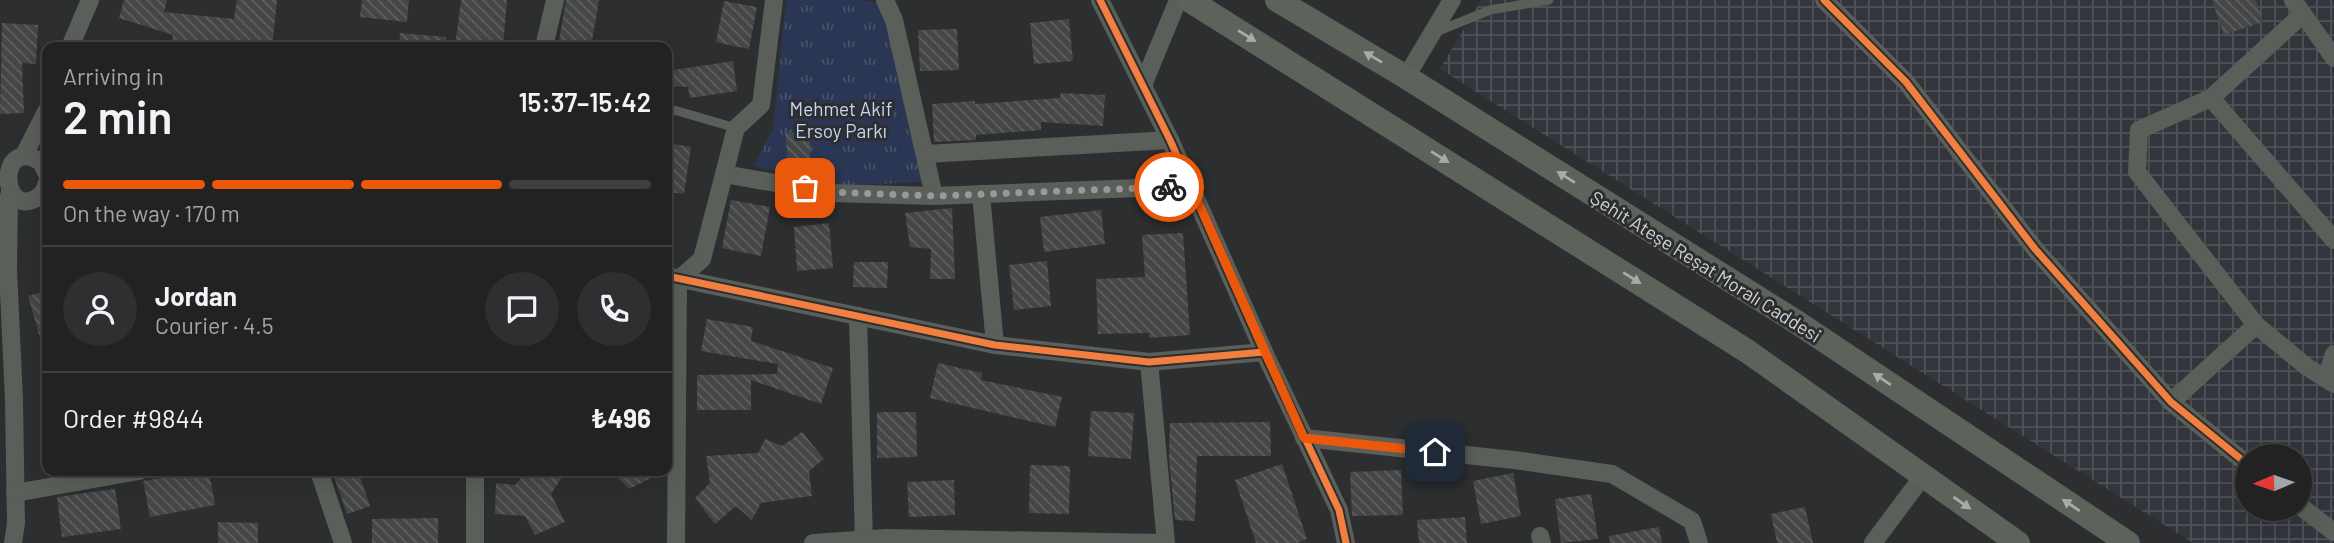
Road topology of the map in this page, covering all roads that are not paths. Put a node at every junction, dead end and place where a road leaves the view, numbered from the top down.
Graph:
1 (90, 0) edge
2 (555, 0) edge
3 (775, 0) edge
4 (885, 0) edge
5 (1100, 0) edge
6 (1178, 0) edge
7 (1189, 0) edge
8 (1277, 0) edge
9 (1451, 0) edge
10 (1549, 0) edge
11 (1824, 0) edge
12 (2298, 7) edge
13 (1431, 34) junction
14 (72, 42) edge
15 (545, 42) edge
16 (2334, 58) edge
17 (1406, 77) junction
18 (1143, 85) junction
19 (2211, 98) junction
20 (672, 109) edge
21 (736, 128) junction
22 (42, 138) edge
23 (1170, 140) junction
24 (926, 154) junction
25 (38, 161) edge
26 (724, 174) junction
27 (7, 186) edge
28 (1191, 186) junction
29 (42, 191) edge
30 (981, 194) junction
31 (934, 196) junction
32 (2334, 240) edge
33 (672, 278) edge
34 (858, 316) junction
35 (2256, 325) junction
36 (995, 345) junction
37 (1264, 352) junction
38 (2334, 354) edge
39 (1150, 362) junction
40 (2330, 382) edge
41 (7, 400) edge
42 (2171, 402) junction
43 (1304, 438) junction
44 (2235, 454) edge
45 (111, 476) edge
46 (321, 476) edge
47 (475, 476) edge
48 (1923, 476) junction
49 (15, 493) junction
50 (2312, 515) edge
51 (8, 525) edge
52 (2334, 532) edge
53 (864, 541) edge
54 (13, 543) edge
55 (344, 543) edge
56 (475, 543) edge
57 (676, 543) edge
58 (813, 543) edge
59 (1163, 543) edge
60 (1346, 543) edge
61 (1699, 543) edge
62 (1873, 543) edge
63 (2018, 543) edge
64 (2128, 543) edge

1 - 14 street
2 - 15 street
3 - 21 street
4 - 24 street
5 - 18 street
6 - 18 street
7 -> 48 main road
17 -> 8 main road, Şehit Ateşe Reşat Moralı Caddesi
9 - 13 street
10 - 13 lane
11 - 42 street
12 - 16 street
12 - 19 street
13 - 17 street
64 -> 17 main road, Şehit Ateşe Reşat Moralı Caddesi
18 - 23 street
19 - 32 street
19 - 35 street
20 - 21 lane
21 - 26 street
22 - 25 street
23 - 24 street
23 - 28 street
24 - 31 street
25 - 27 street
26 - 31 street
26 - 33 street
27 - 29 street
27 - 41 street
28 - 30 street
28 - 37 street
30 - 31 street
30 - 36 street
33 - 34 street
33 - 57 street
34 - 36 street
34 - 53 street
35 - 40 street
35 - 42 street
36 - 39 street
37 - 39 street
37 - 43 street
38 - 40 street
39 - 59 street
41 - 49 street
42 - 44 street
43 - 60 street
43 - 61 street
45 - 49 street
46 - 55 street
47 - 56 street
48 - 62 street
48 -> 63 main road
49 - 51 street
50 - 52 street
51 - 54 street
53 - 58 street
53 - 59 street

